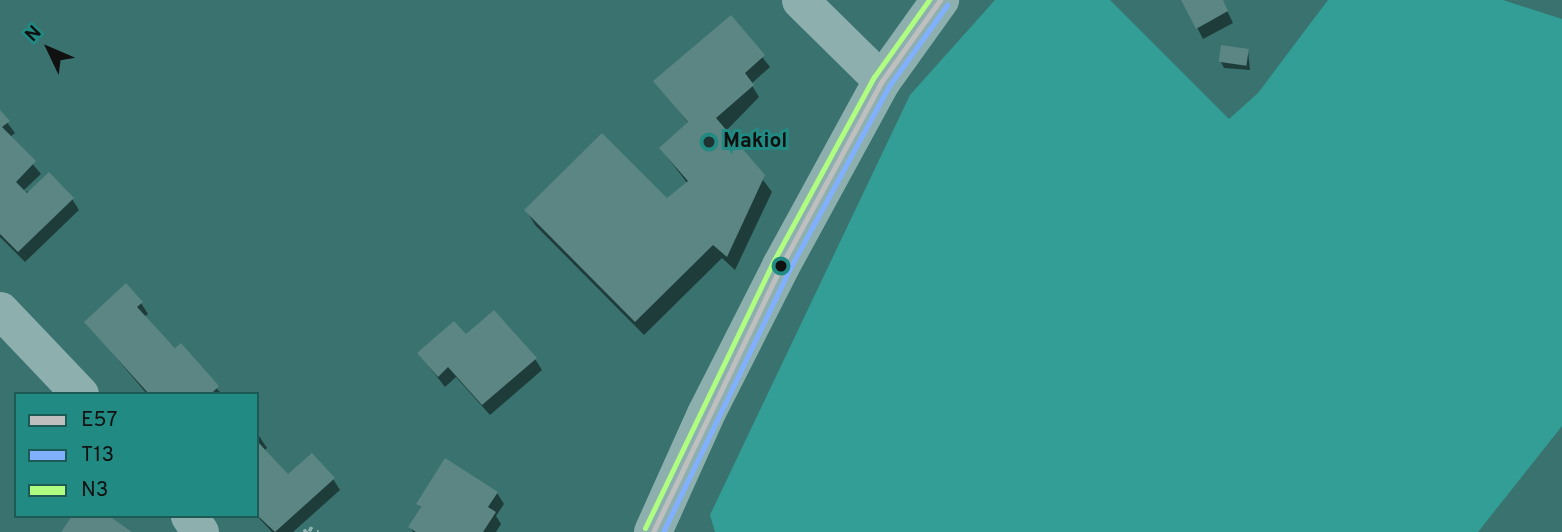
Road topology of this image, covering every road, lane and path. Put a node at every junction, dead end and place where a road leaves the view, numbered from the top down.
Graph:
1 (800, 0) edge
2 (940, 0) edge
3 (882, 81) junction
4 (0, 310) edge
5 (78, 392) edge
6 (304, 532) edge
7 (318, 532) edge
8 (653, 532) edge

1 - 3 street
2 - 3 street
3 - 8 street
4 - 5 street
6 - 7 path

